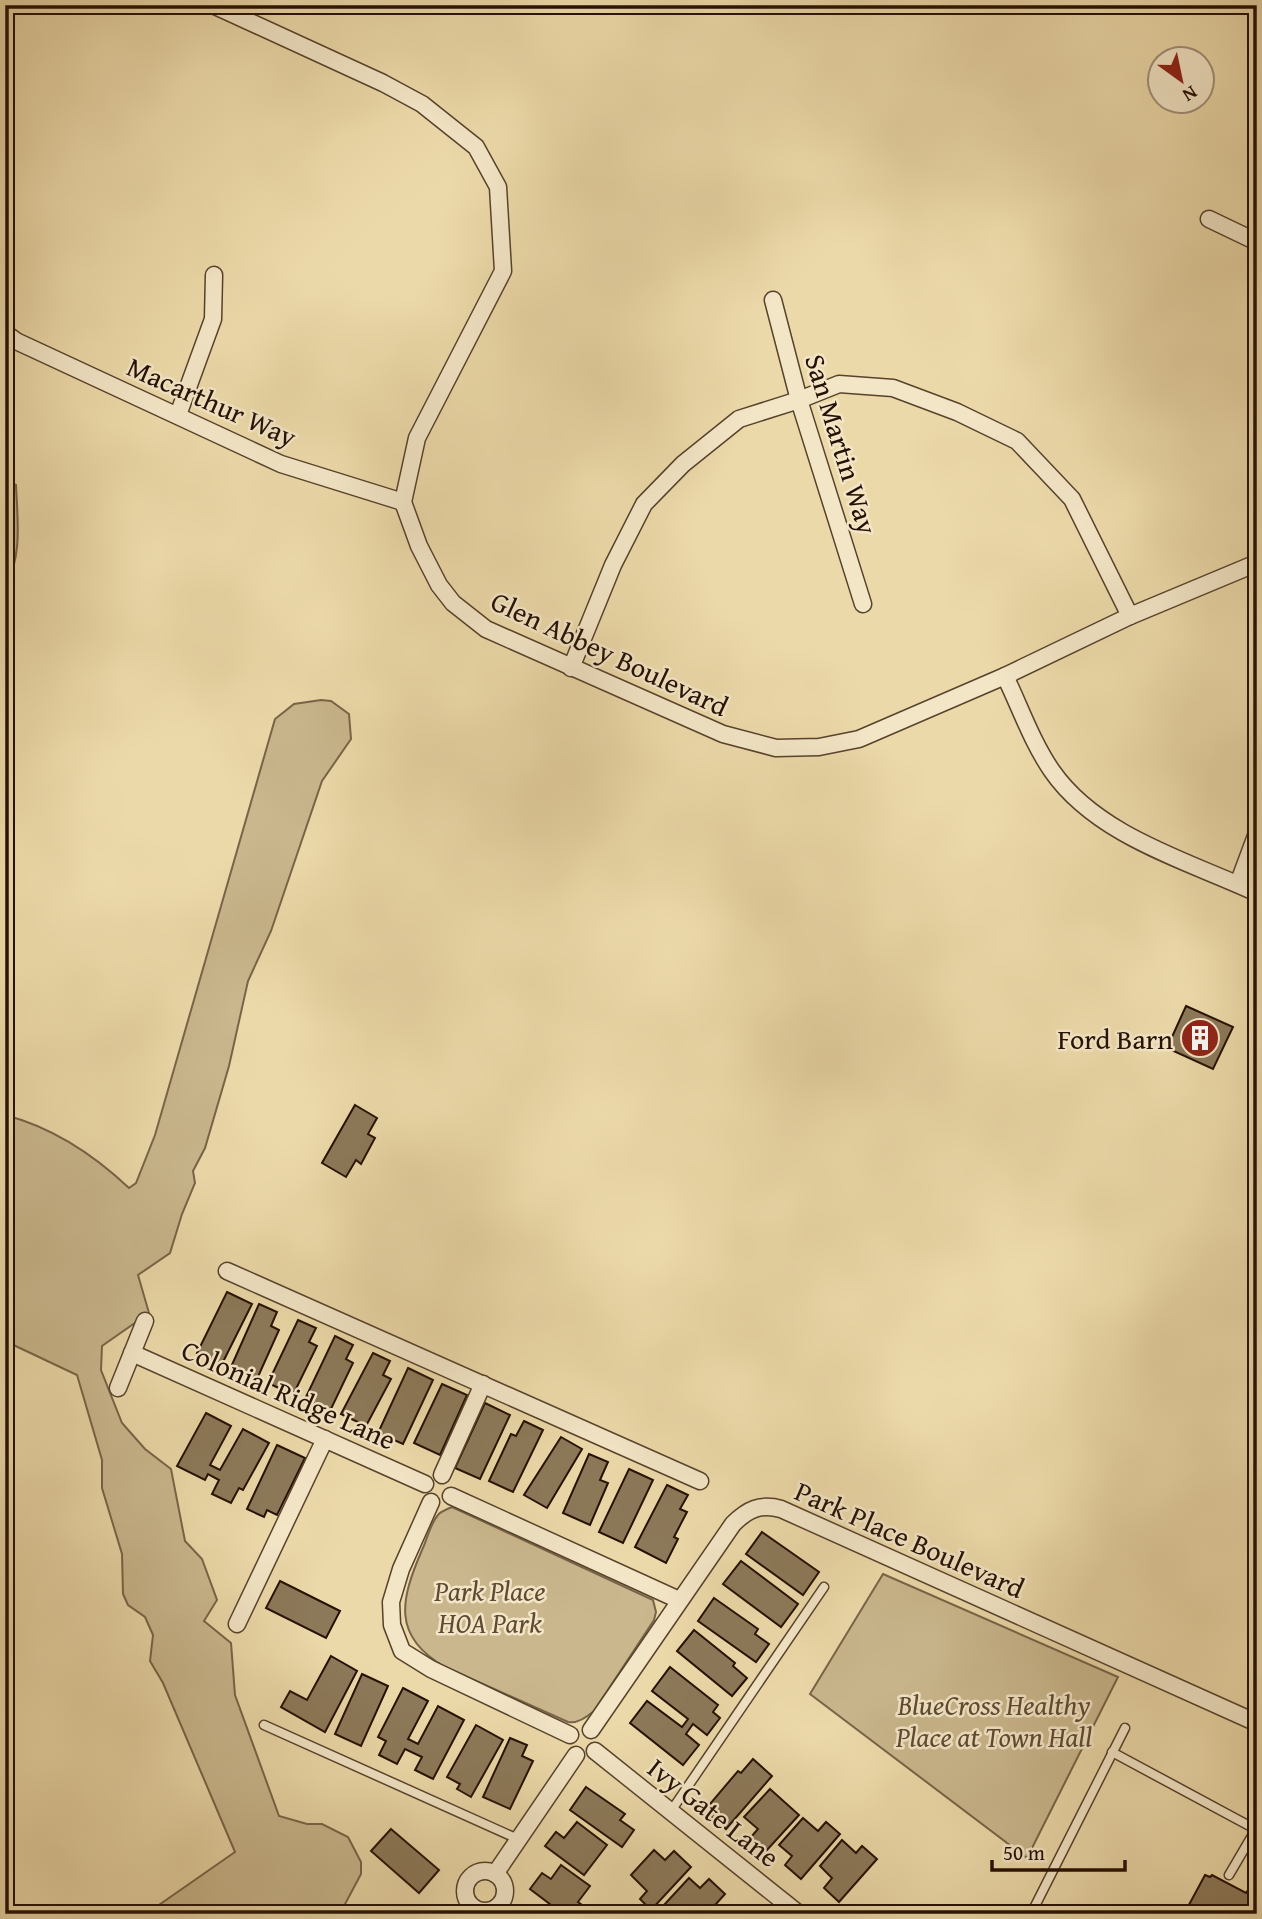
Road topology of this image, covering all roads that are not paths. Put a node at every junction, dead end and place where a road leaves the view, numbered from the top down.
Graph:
1 (213, 5) edge
2 (1209, 219) dead end
3 (1257, 242) edge
4 (214, 275) dead end
5 (774, 300) dead end
6 (5, 333) edge
7 (799, 400) junction
8 (178, 415) junction
9 (403, 502) junction
10 (1257, 564) edge
11 (863, 604) dead end
12 (1130, 616) junction
13 (571, 668) junction
14 (1005, 676) junction
15 (1257, 833) edge
16 (1238, 884) junction
17 (1257, 893) edge
18 (227, 1271) dead end
19 (145, 1321) dead end
20 (132, 1353) junction
21 (483, 1384) junction
22 (118, 1388) dead end
23 (325, 1439) junction
24 (442, 1475) junction
25 (700, 1480) dead end
26 (425, 1484) junction
27 (451, 1496) junction
28 (431, 1502) junction
29 (824, 1587) dead end
30 (679, 1600) junction
31 (237, 1624) dead end
32 (1257, 1723) edge
33 (264, 1725) dead end
34 (1125, 1728) dead end
35 (591, 1730) junction
36 (570, 1735) junction
37 (595, 1751) junction
38 (1112, 1752) junction
39 (576, 1755) junction
40 (671, 1811) junction
41 (1256, 1829) edge
42 (518, 1839) junction
43 (495, 1874) dead end
44 (1229, 1875) dead end
45 (799, 1914) edge
46 (1031, 1914) edge

1 - 9 street
2 - 3 street
4 - 8 street
5 - 7 street, San Martin Way
6 - 8 street, Macarthur Way
7 - 11 street, San Martin Way
7 - 12 street
7 - 13 street
8 - 9 street, Macarthur Way
9 - 13 street, Glen Abbey Boulevard
10 - 12 street, Glen Abbey Boulevard
12 - 14 street, Glen Abbey Boulevard
13 - 14 street, Glen Abbey Boulevard
14 - 16 street
15 - 16 street
16 - 17 street
18 - 21 street
19 - 20 street
20 - 22 street
20 - 23 street, Colonial Ridge Lane
21 - 24 street
21 - 25 street
23 - 26 street, Colonial Ridge Lane
23 - 31 street
24 - 26 street
24 - 27 street
26 - 28 street
27 - 28 street
27 - 30 street
28 - 36 street
29 - 40 lane
30 - 32 street, Park Place Boulevard
30 - 35 street, Park Place Boulevard
33 - 42 lane
34 - 38 lane
35 - 36 street
35 - 37 street
36 - 39 street
37 - 39 street
37 - 40 street, Ivy Gate Lane
38 - 41 lane
38 - 46 lane
39 - 42 street
40 - 45 street, Ivy Gate Lane
41 - 44 lane
42 - 43 street

